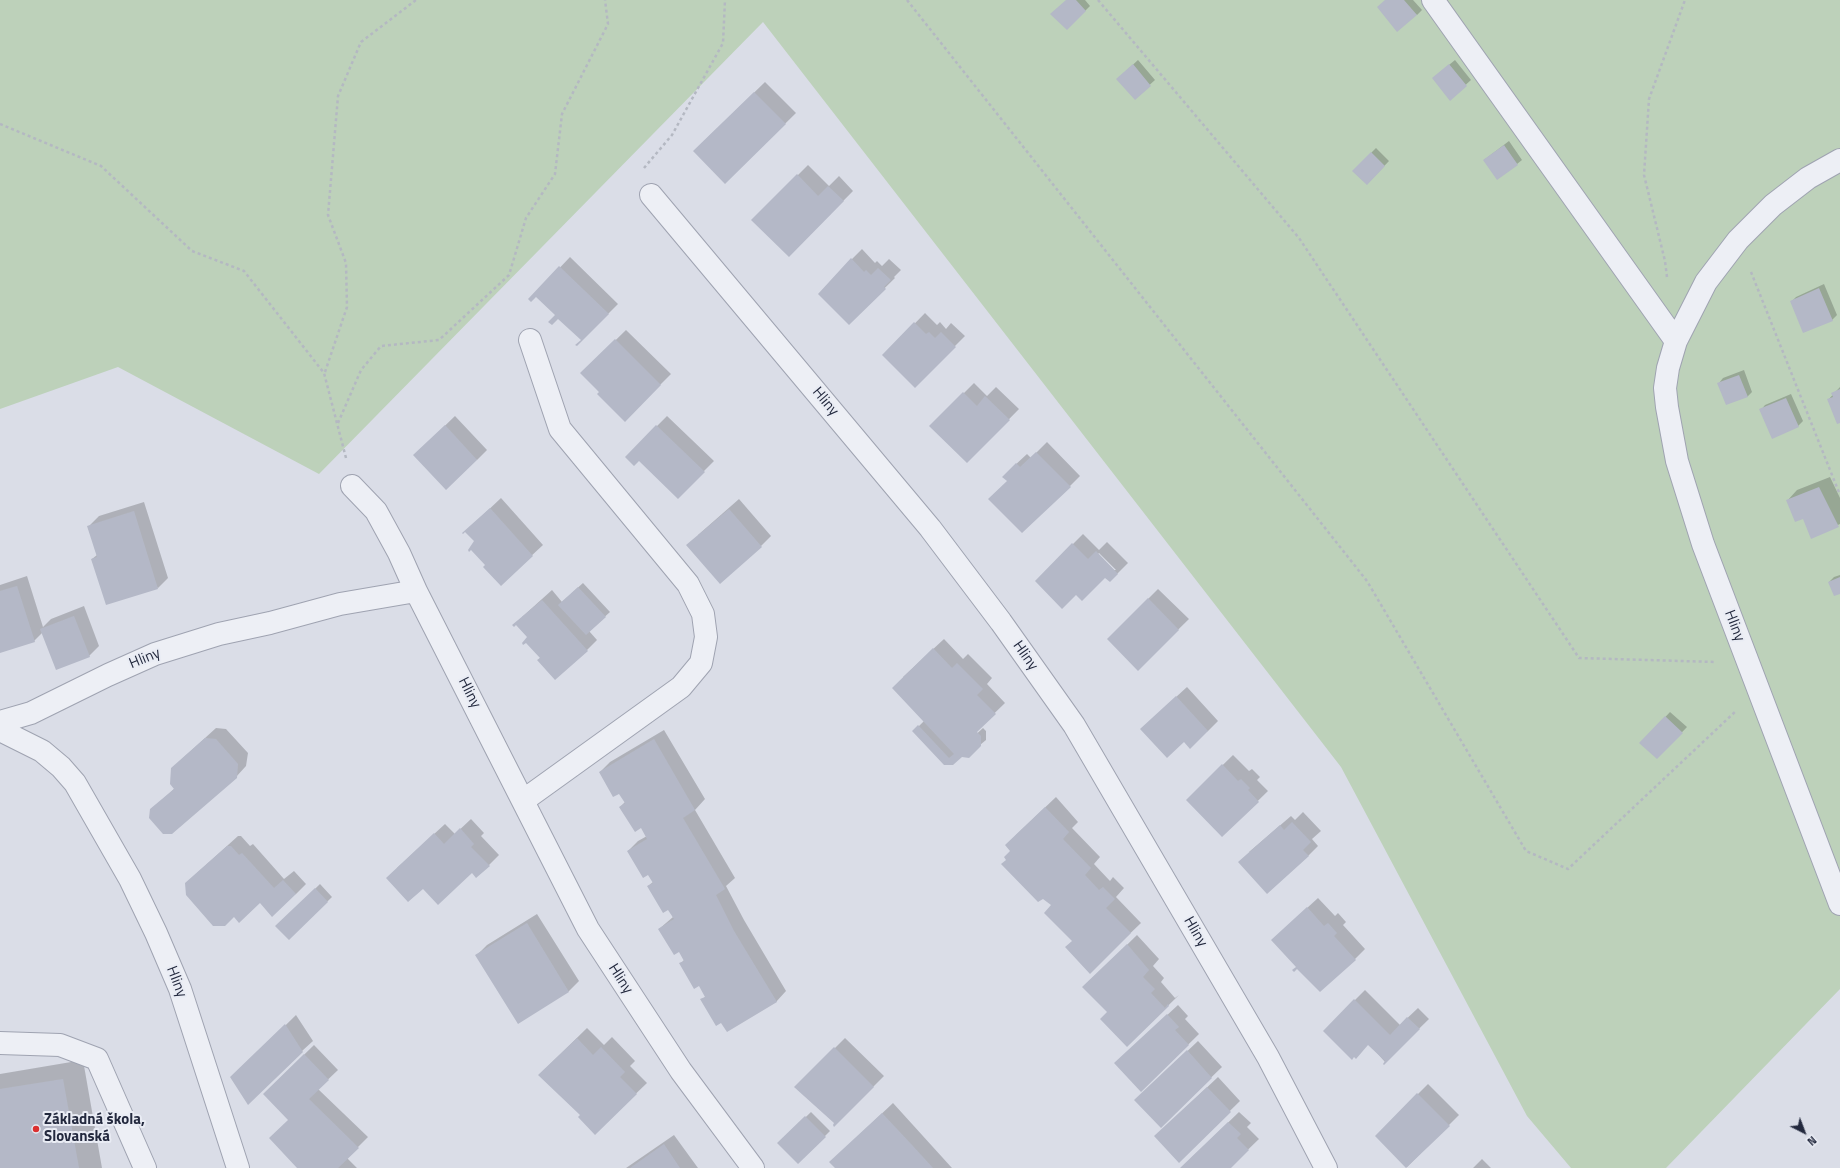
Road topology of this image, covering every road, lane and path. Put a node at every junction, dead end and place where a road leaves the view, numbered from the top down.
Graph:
1 (416, 0) edge
2 (605, 0) edge
3 (725, 0) edge
4 (907, 0) edge
5 (1098, 0) edge
6 (1685, 0) edge
7 (1439, 3) edge
8 (0, 124) edge
9 (1840, 160) edge
10 (651, 195) joint
11 (1738, 240) junction
12 (1668, 283) dead end
13 (530, 340) dead end
14 (1676, 341) junction
15 (324, 373) junction
16 (338, 423) junction
17 (352, 486) joint
18 (1840, 494) edge
19 (416, 591) junction
20 (1748, 663) junction
21 (1758, 690) junction
22 (0, 722) edge
23 (0, 730) edge
24 (524, 800) junction
25 (1840, 904) edge
26 (0, 1043) edge
27 (144, 1168) edge
28 (238, 1168) edge
29 (752, 1168) edge
30 (1326, 1168) edge

1 - 15 path
2 - 16 path
3 - 10 path
4 - 21 path
5 - 20 path
6 - 12 path
7 - 14 street
8 - 15 path
9 - 11 street, Hliny
10 - 30 street, Hliny
11 - 14 street, Hliny
11 - 18 path
13 - 24 street
14 - 20 street, Hliny
15 - 16 path
16 - 17 path
17 - 19 street
19 - 22 street, Hliny
19 - 24 street, Hliny
20 - 21 street, Hliny
21 - 25 street, Hliny
23 - 28 street, Hliny
24 - 29 street, Hliny
26 - 27 street

